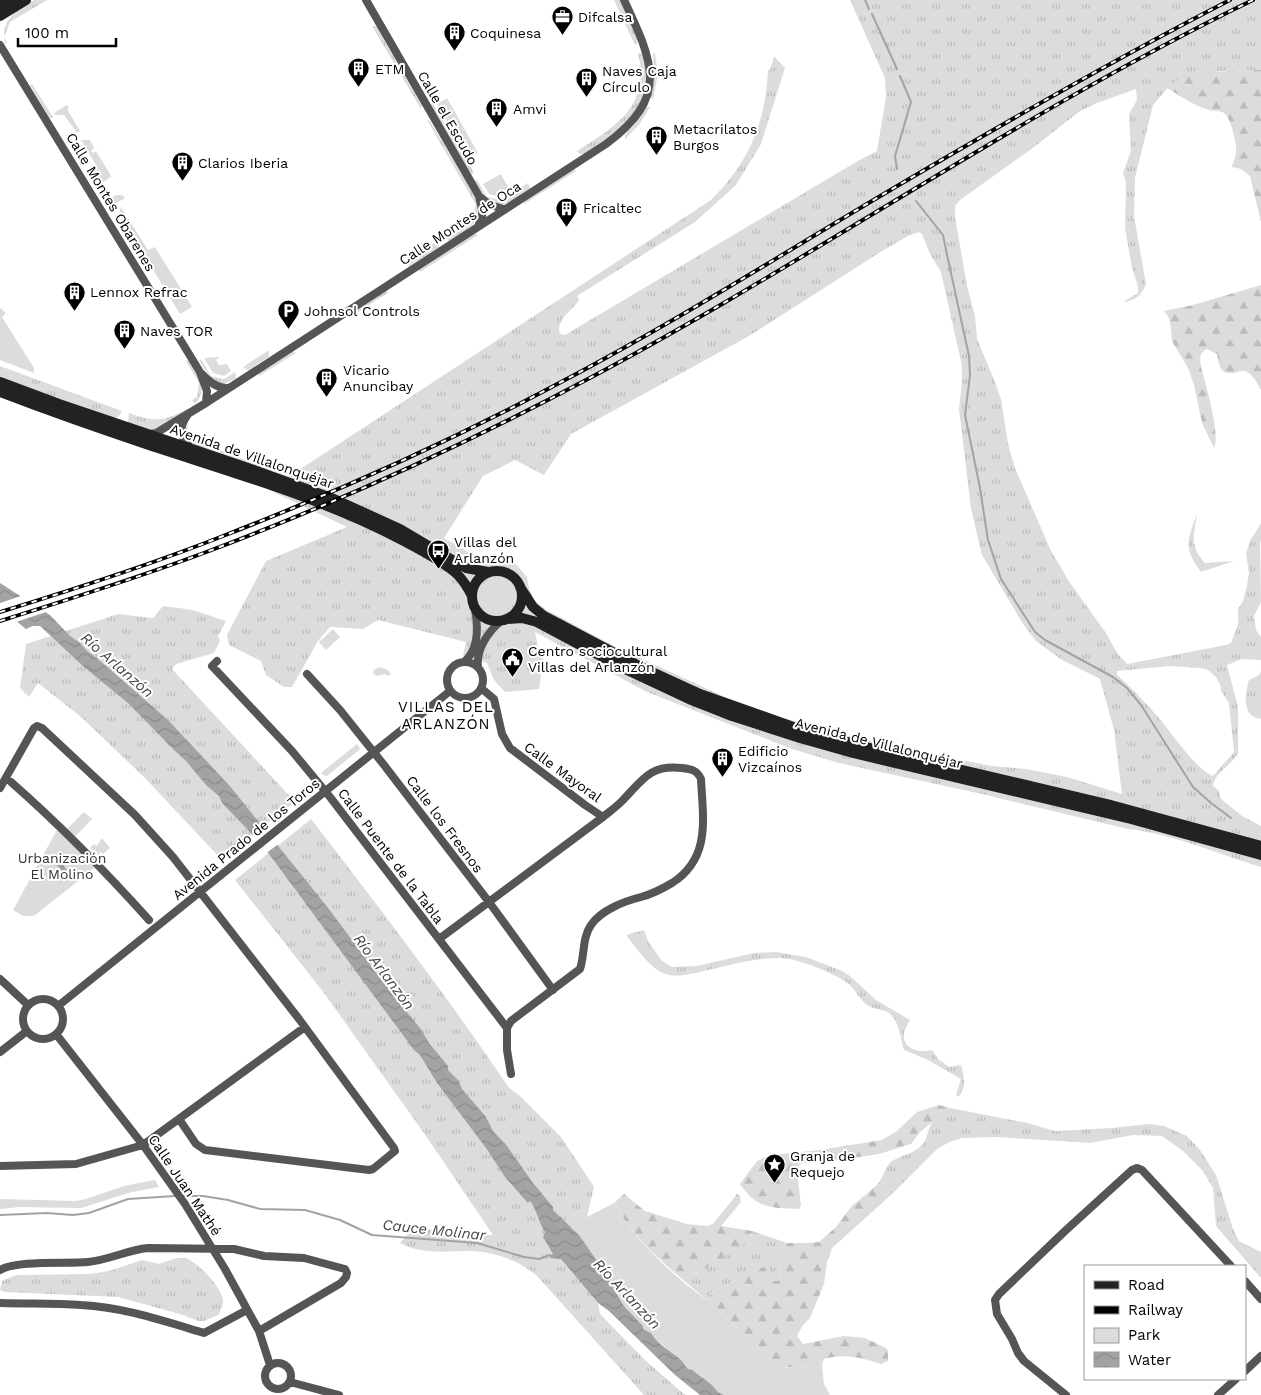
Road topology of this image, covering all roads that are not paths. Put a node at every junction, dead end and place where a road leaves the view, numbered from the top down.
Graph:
1 (26, 0) edge
2 (366, 0) edge
3 (624, 0) edge
4 (7, 5) edge
5 (0, 16) edge
6 (0, 22) edge
7 (0, 44) edge
8 (479, 196) junction
9 (504, 210) junction
10 (478, 226) junction
11 (200, 372) junction
12 (0, 382) edge
13 (229, 388) junction
14 (0, 392) edge
15 (206, 403) junction
16 (189, 414) junction
17 (147, 435) junction
18 (193, 450) junction
19 (488, 572) junction
20 (520, 587) junction
21 (472, 596) junction
22 (475, 609) junction
23 (504, 620) junction
24 (217, 661) dead end
25 (464, 662) junction
26 (478, 667) junction
27 (307, 678) dead end
28 (482, 688) junction
29 (450, 691) junction
30 (374, 752) junction
31 (11, 782) dead end
32 (0, 788) edge
33 (325, 791) junction
34 (603, 817) junction
35 (1261, 846) edge
36 (1261, 855) edge
37 (200, 891) junction
38 (489, 902) junction
39 (149, 920) dead end
40 (439, 939) junction
41 (0, 979) edge
42 (553, 990) junction
43 (28, 1005) junction
44 (58, 1006) junction
45 (305, 1027) junction
46 (507, 1028) junction
47 (27, 1031) junction
48 (56, 1034) junction
49 (0, 1052) edge
50 (511, 1074) dead end
51 (179, 1119) junction
52 (143, 1145) junction
53 (0, 1166) edge
54 (213, 1249) junction
55 (1230, 1265) edge
56 (0, 1270) edge
57 (1246, 1282) edge
58 (1261, 1299) edge
59 (0, 1303) edge
60 (247, 1310) junction
61 (259, 1332) junction
62 (1261, 1356) edge
63 (270, 1365) junction
64 (1246, 1370) edge
65 (1235, 1380) edge
66 (290, 1382) junction
67 (339, 1395) edge
68 (1066, 1395) edge
69 (1218, 1395) edge

1 - 4 street
2 - 8 street, Calle el Escudo
3 - 9 street, Calle Montes de Oca
4 - 5 street
4 - 6 street
7 - 11 street, Calle Montes Obarenes
8 - 9 street, Calle el Escudo
8 - 10 street, Calle el Escudo
9 - 10 street, Calle Montes de Oca
10 - 13 street, Calle Montes de Oca
11 - 13 street, Calle Montes Obarenes
11 - 15 street, Calle Montes Obarenes
12 - 17 street, Avenida de Villalonquéjar
13 - 15 street, Calle Montes de Oca
14 - 21 street, Avenida de Villalonquéjar
15 - 16 street, Calle Montes de Oca
16 - 17 street, Calle Montes de Oca
16 - 18 street
17 - 18 street, Avenida de Villalonquéjar
18 - 19 street, Avenida de Villalonquéjar
19 - 20 street
19 - 21 street
20 - 23 street
20 - 35 street, Avenida de Villalonquéjar
21 - 22 street
22 - 23 street
22 - 25 street
23 - 26 street
23 - 36 street, Avenida de Villalonquéjar
24 - 33 street, Calle Puente de la Tabla
25 - 26 street
25 - 29 street
26 - 28 street
27 - 30 street, Calle los Fresnos
28 - 29 street
28 - 34 street, Calle Mayoral
29 - 30 street, Avenida Prado de los Toros
30 - 33 street, Avenida Prado de los Toros
30 - 38 street, Calle los Fresnos
31 - 39 street
32 - 37 street
33 - 37 street, Avenida Prado de los Toros
33 - 40 street, Calle Puente de la Tabla
34 - 38 street
34 - 42 street, Calle Mayoral
37 - 44 street, Avenida Prado de los Toros
37 - 45 street
38 - 40 street
38 - 42 street, Calle los Fresnos
40 - 46 street, Calle Puente de la Tabla
41 - 43 street
42 - 46 street, Calle Mayoral
43 - 44 street
43 - 47 street
44 - 48 street
45 - 51 street
45 - 51 street
46 - 50 street
47 - 48 street
47 - 49 street
48 - 52 street, Calle Juan Mathé
51 - 52 street
52 - 53 street
52 - 54 street, Calle Juan Mathé
54 - 56 street
54 - 60 street, Calle Juan Mathé
54 - 61 street
55 - 68 street
57 - 58 street
59 - 60 street
60 - 61 street, Calle Juan Mathé
61 - 63 street, Calle Juan Mathé
62 - 64 street
63 - 66 street
63 - 66 street
65 - 69 street
66 - 67 street

